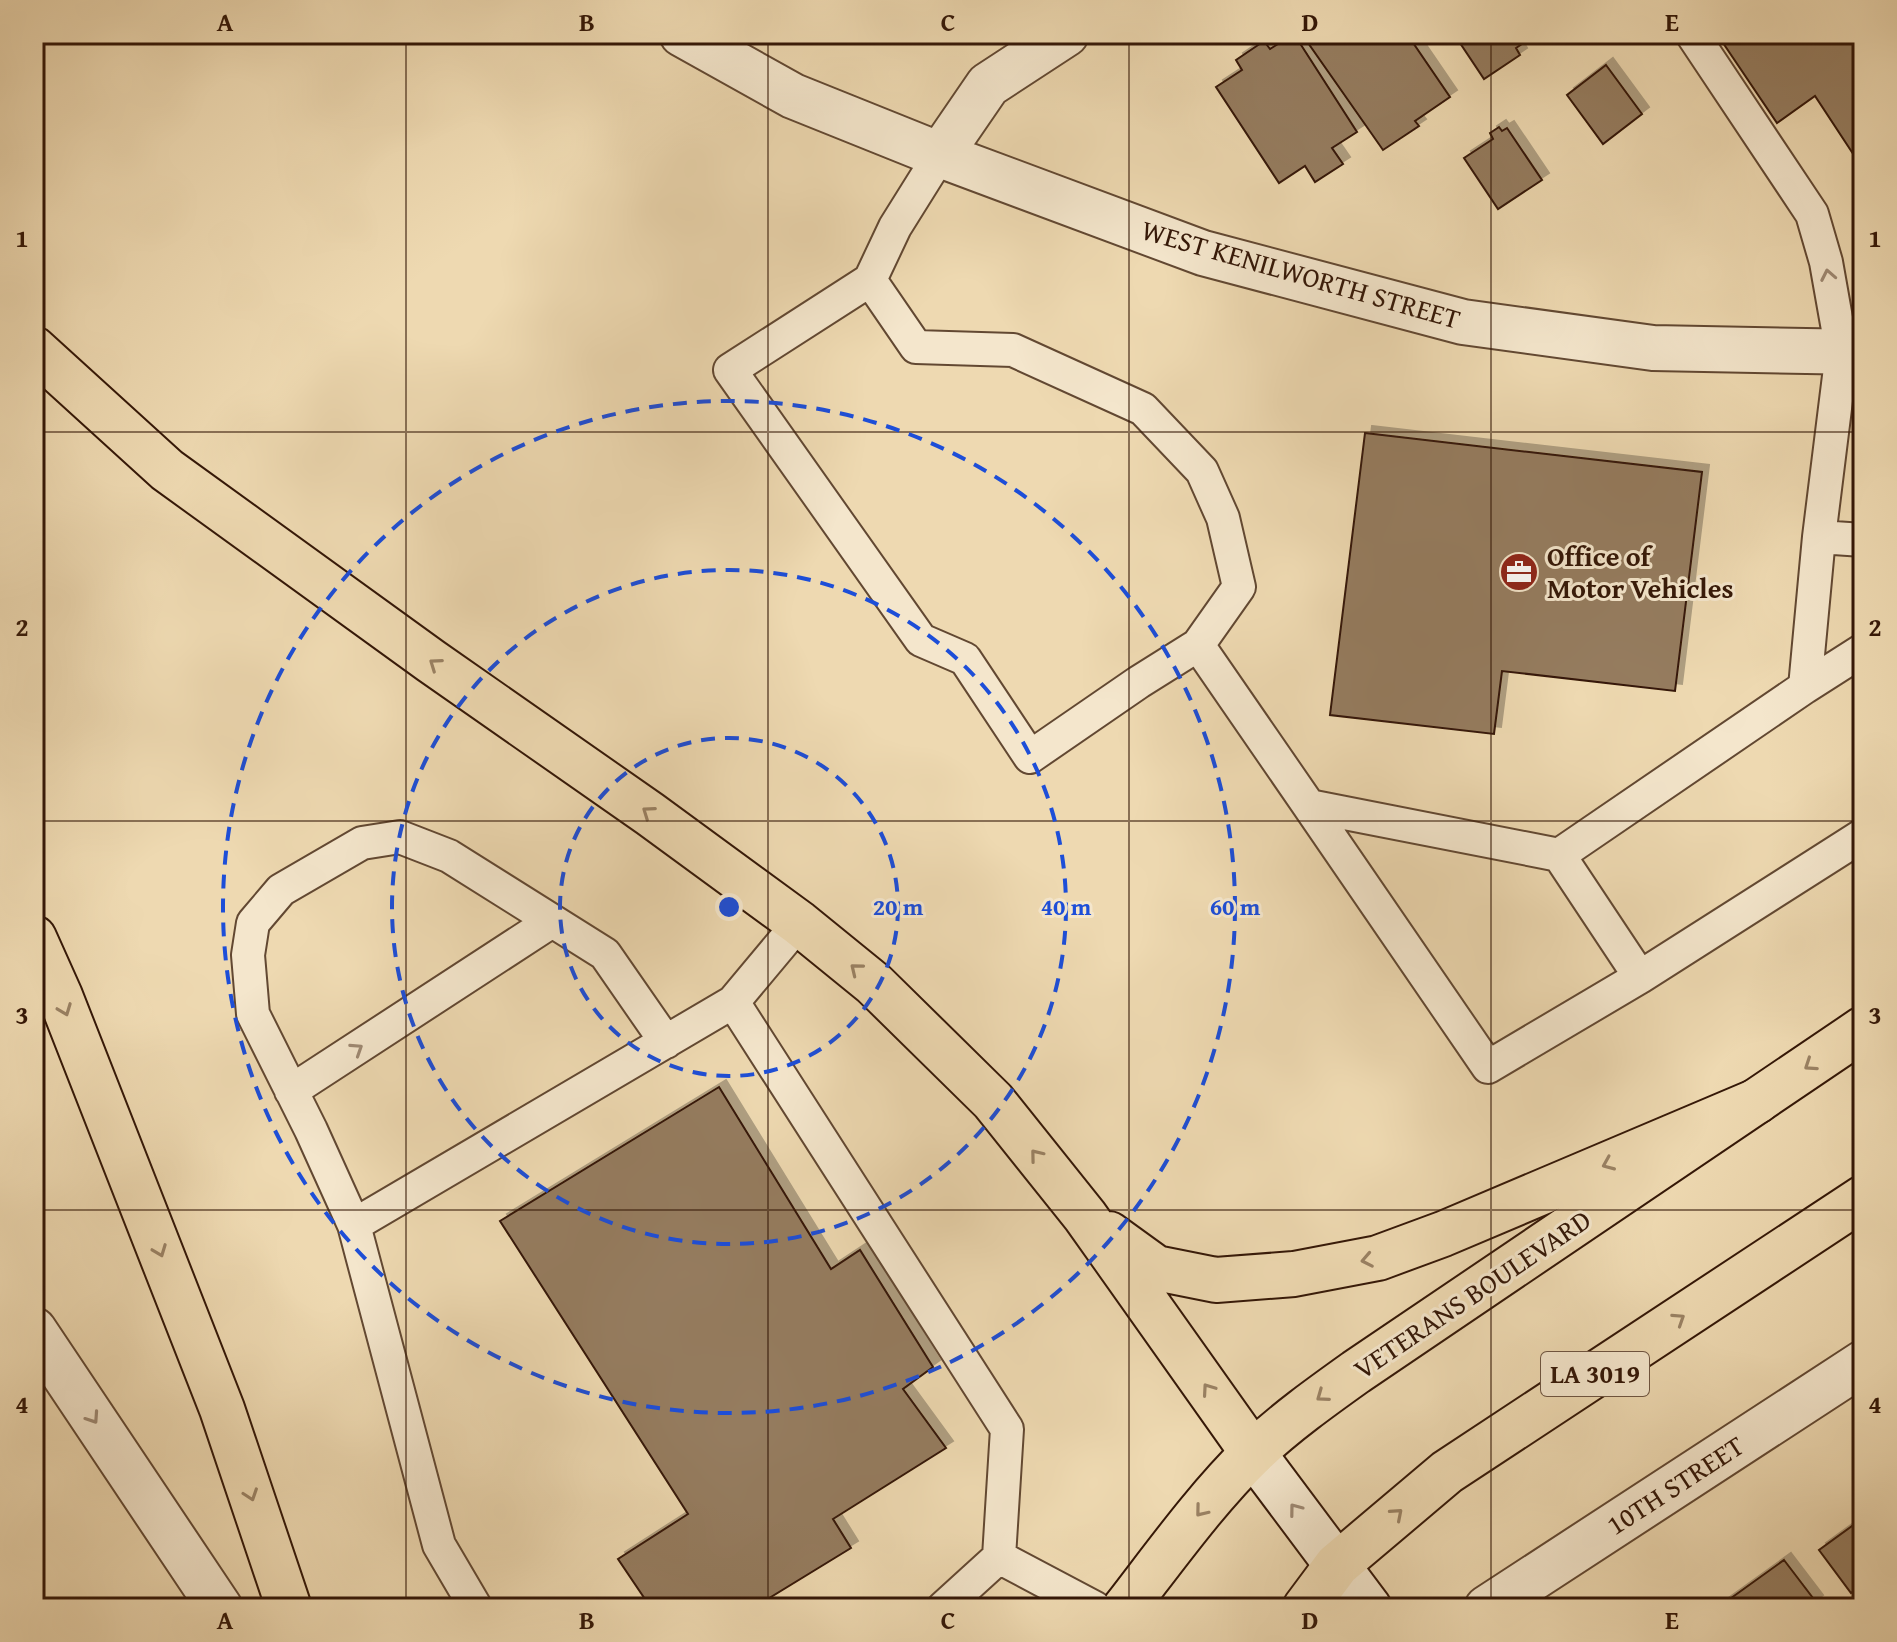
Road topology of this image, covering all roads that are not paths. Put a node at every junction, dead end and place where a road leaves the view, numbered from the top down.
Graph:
1 (682, 34) edge
2 (1066, 34) edge
3 (1692, 34) edge
4 (940, 155) junction
5 (870, 280) junction
6 (34, 349) edge
7 (1853, 352) edge
8 (1819, 537) junction
9 (1863, 540) edge
10 (1198, 645) junction
11 (1863, 650) edge
12 (1805, 687) junction
13 (1309, 806) junction
14 (1863, 835) edge
15 (1559, 855) junction
16 (552, 921) junction
17 (799, 923) junction
18 (34, 938) edge
19 (1640, 977) junction
20 (733, 1002) junction
21 (1863, 1029) edge
22 (666, 1042) junction
23 (291, 1091) junction
24 (1757, 1101) junction
25 (1863, 1198) edge
26 (1085, 1216) junction
27 (354, 1225) junction
28 (34, 1330) edge
29 (1863, 1363) edge
30 (47, 1378) edge
31 (1253, 1453) junction
32 (999, 1557) junction
33 (1337, 1565) junction
34 (220, 1608) edge
35 (289, 1608) edge
36 (476, 1608) edge
37 (943, 1608) edge
38 (1095, 1608) edge
39 (1125, 1608) edge
40 (1305, 1608) edge
41 (1369, 1608) edge
42 (1487, 1608) edge

1 - 4 street, WEST KENILWORTH STREET
2 - 4 street
7 -> 3 lane
4 - 5 lane
4 - 7 street, WEST KENILWORTH STREET
5 - 10 lane
5 - 10 lane
17 -> 6 main road
7 - 8 lane
8 - 9 lane
8 - 12 lane
10 - 13 lane
11 - 12 lane
12 - 15 lane
13 - 15 lane
13 - 19 lane
14 - 19 lane
15 - 19 lane
16 - 22 lane
23 -> 16 lane
16 - 23 lane
17 - 20 lane
26 -> 17 main road
18 -> 35 main road
20 - 22 lane
20 - 32 lane
21 -> 24 main road, VETERANS BOULEVARD
22 - 27 lane
23 - 27 lane
24 -> 26 main road
24 -> 31 main road, VETERANS BOULEVARD
33 -> 25 main road, LA 3019
31 -> 26 main road
27 - 36 lane
28 - 30 street
29 - 42 street, 10TH STREET
30 -> 34 street
33 -> 31 street
31 -> 39 main road, VETERANS BOULEVARD
32 - 37 lane
32 - 38 lane
33 - 40 main road, LA 3019
33 - 41 street

